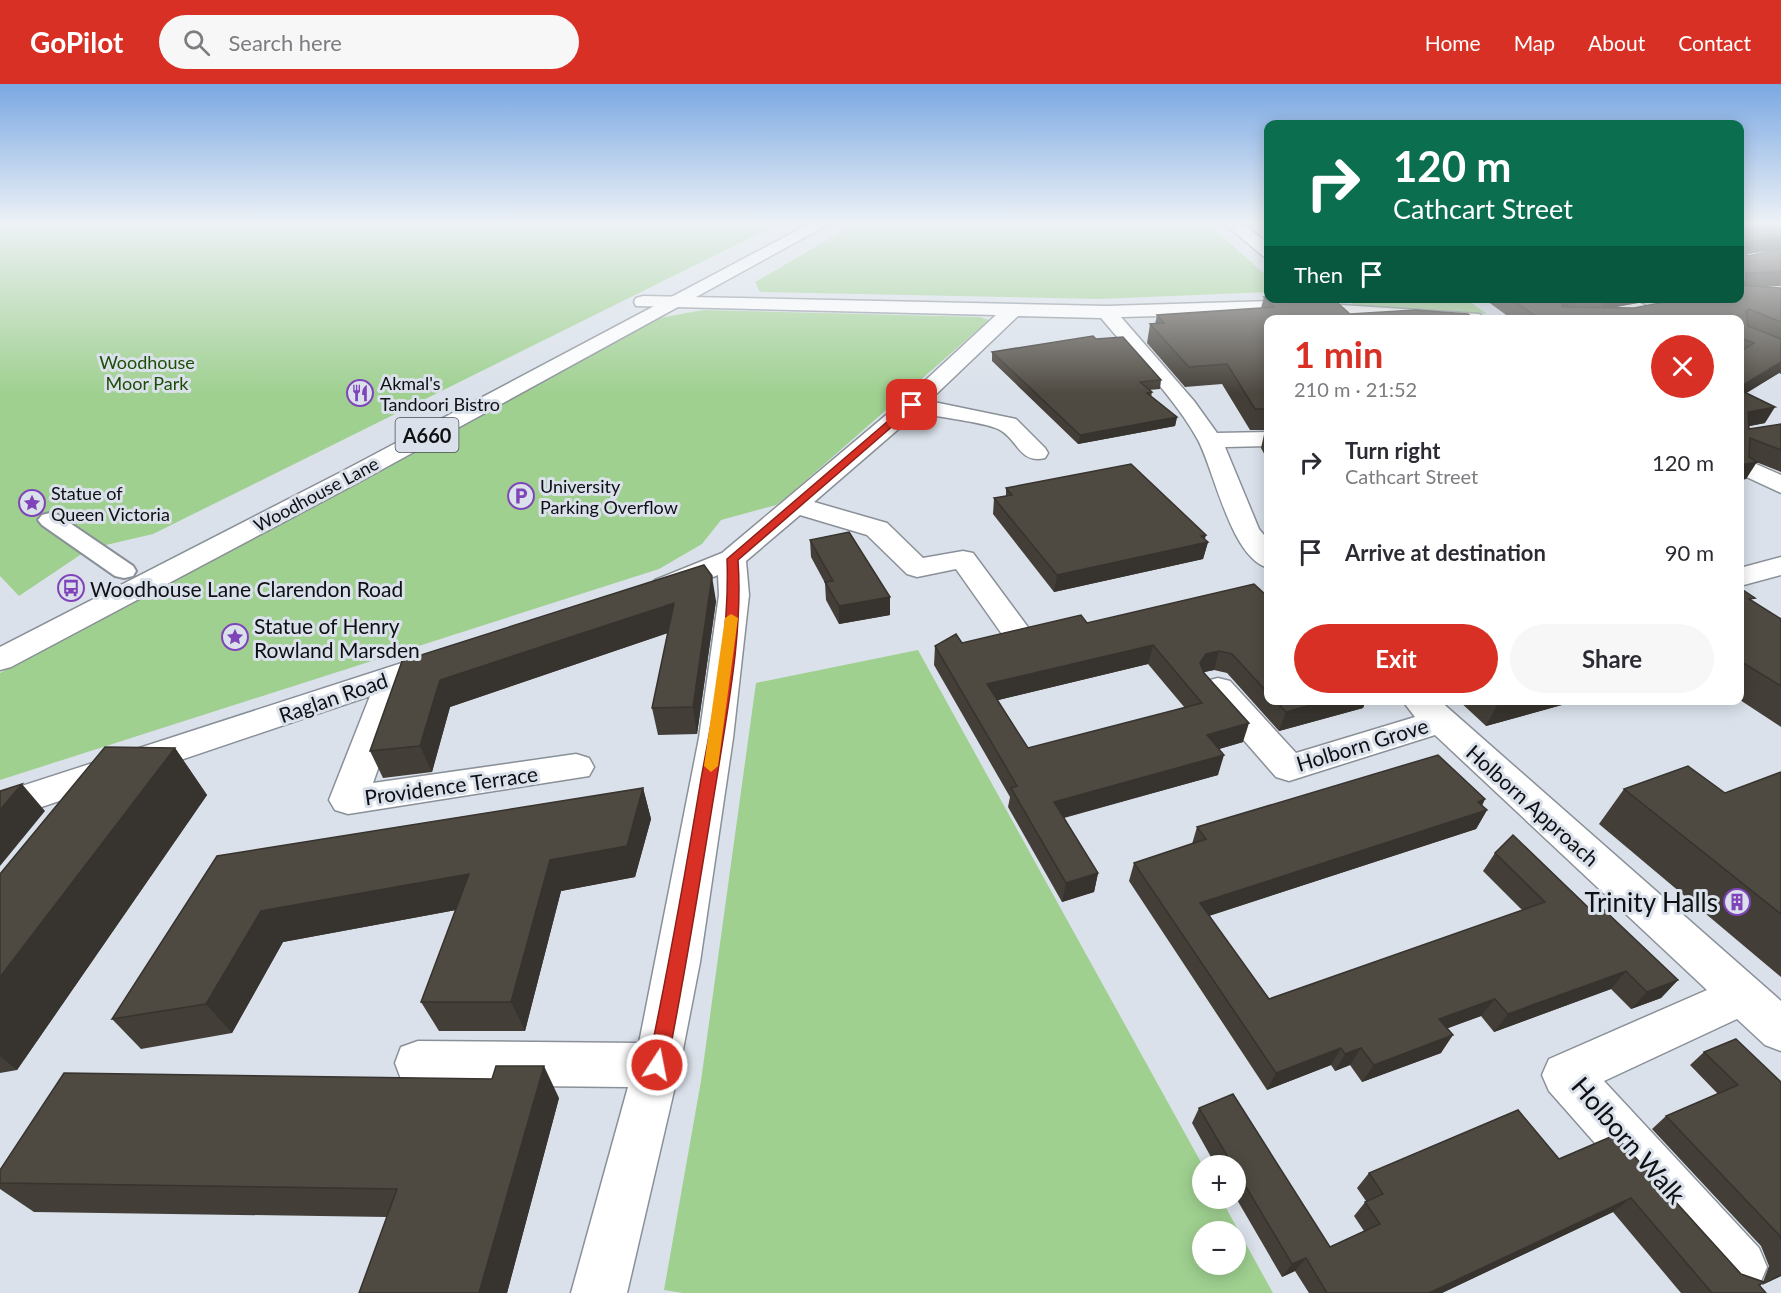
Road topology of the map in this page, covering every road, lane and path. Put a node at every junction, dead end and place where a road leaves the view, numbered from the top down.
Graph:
1 (686, 280) edge
2 (713, 280) edge
3 (674, 301) junction
4 (643, 302) junction
5 (1338, 308) edge
6 (1610, 308) edge
7 (1665, 308) edge
8 (1013, 310) junction
9 (1106, 312) junction
10 (1420, 315) edge
11 (912, 405) junction
12 (1264, 439) edge
13 (1210, 440) junction
14 (1036, 453) dead end
15 (1744, 466) edge
16 (1781, 485) edge
17 (795, 505) junction
18 (50, 520) dead end
19 (1264, 553) edge
20 (732, 559) junction
21 (1781, 566) edge
22 (124, 571) junction
23 (1744, 591) edge
24 (636, 597) edge
25 (1015, 630) edge
26 (0, 635) edge
27 (471, 651) edge
28 (0, 660) edge
29 (394, 676) junction
30 (1213, 683) edge
31 (1430, 711) edge
32 (576, 766) dead end
33 (106, 772) junction
34 (0, 807) edge
35 (68, 817) edge
36 (1743, 995) junction
37 (1781, 1030) edge
38 (418, 1063) dead end
39 (657, 1065) junction
40 (1740, 1267) dead end
41 (599, 1293) edge

1 - 4 main road, Woodhouse Lane / A660
2 - 3 main road, Woodhouse Lane / A660
3 - 4 main road
3 - 8 main road
3 - 28 main road, Woodhouse Lane / A660
4 - 22 main road, Woodhouse Lane / A660
5 - 9 main road
5 - 10 main road
6 - 7 main road
8 - 9 main road
8 - 11 main road
9 - 13 main road
11 - 14 main road
11 - 17 main road
12 - 13 main road
13 - 19 main road
15 - 16 main road
17 - 20 main road
17 - 25 main road
18 - 22 street
20 - 24 main road
20 - 39 main road
21 - 23 main road
22 - 26 main road, Woodhouse Lane / A660
27 - 29 main road, Raglan Road
29 - 32 main road, Providence Terrace
29 - 33 main road, Raglan Road
30 - 31 main road, Holborn Grove
31 - 36 main road, Holborn Approach
33 - 34 main road, Raglan Road
33 - 35 main road
36 - 37 main road, Holborn Approach
36 - 40 main road, Holborn Walk
38 - 39 main road
39 - 41 main road

